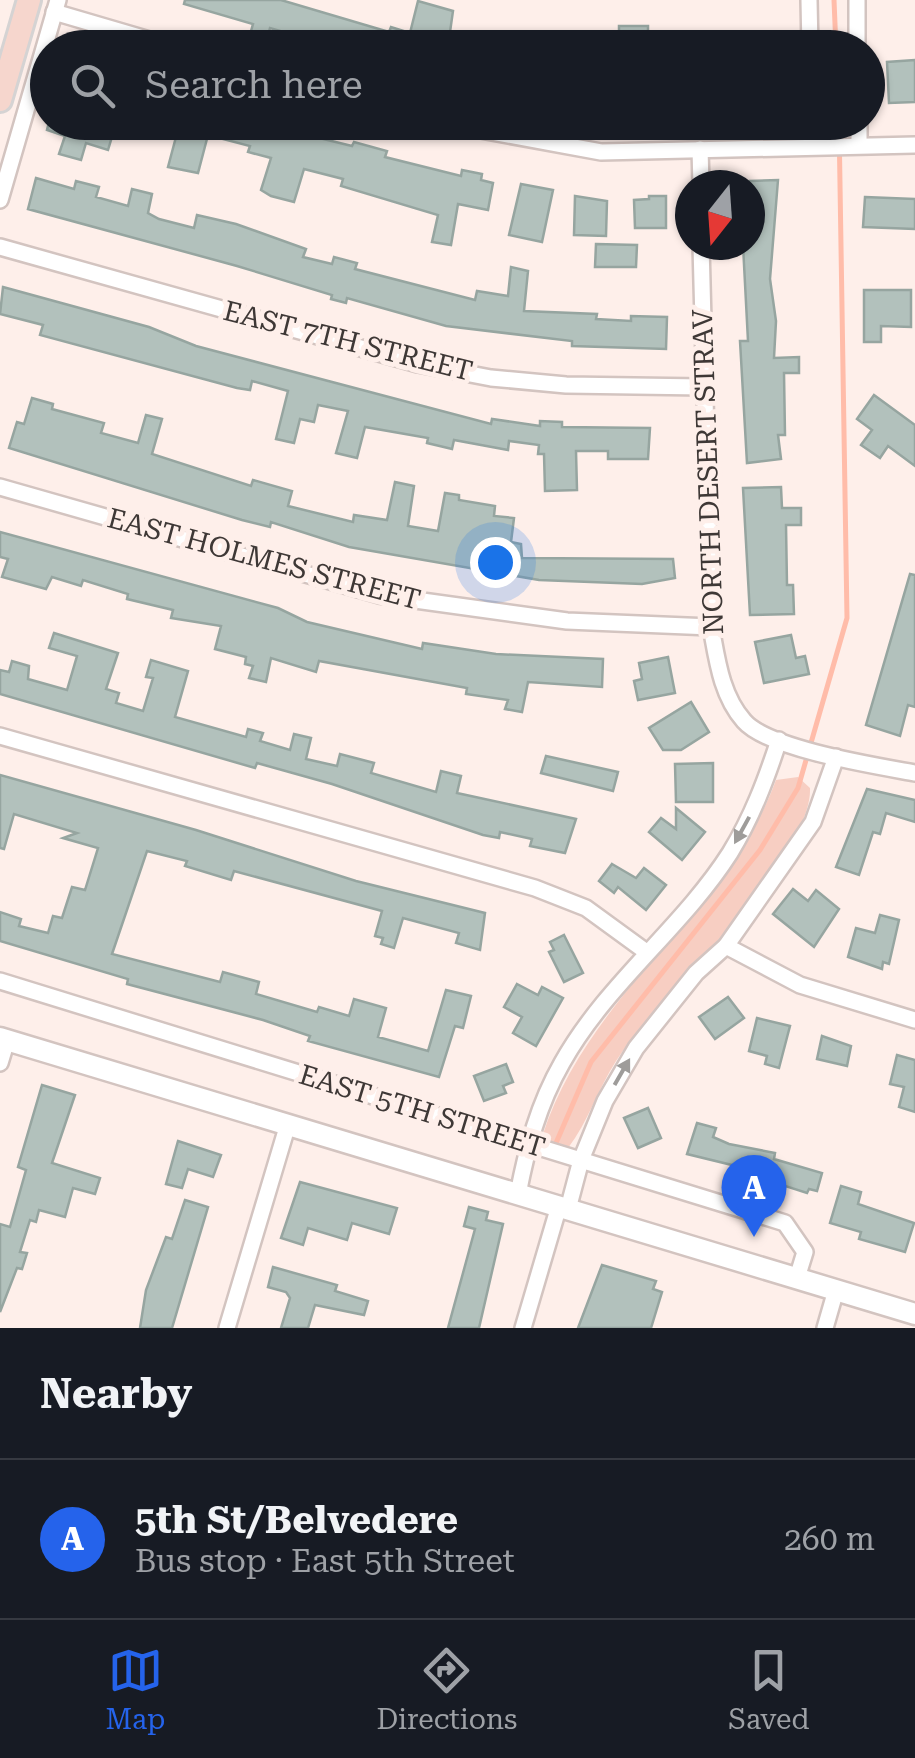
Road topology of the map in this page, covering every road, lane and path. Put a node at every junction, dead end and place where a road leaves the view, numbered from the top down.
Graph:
1 (29, 0) edge
2 (809, 0) edge
3 (857, 0) edge
4 (56, 6) edge
5 (126, 30) edge
6 (810, 30) edge
7 (857, 30) edge
8 (30, 96) edge
9 (0, 100) edge
10 (519, 140) edge
11 (813, 140) edge
12 (859, 140) edge
13 (859, 143) junction
14 (813, 144) junction
15 (915, 145) edge
16 (700, 149) junction
17 (701, 170) edge
18 (0, 200) edge
19 (0, 247) edge
20 (701, 260) edge
21 (703, 387) junction
22 (0, 487) edge
23 (711, 626) junction
24 (0, 736) edge
25 (779, 740) junction
26 (836, 757) junction
27 (915, 773) edge
28 (726, 946) junction
29 (645, 951) junction
30 (0, 981) edge
31 (915, 1020) edge
32 (3, 1039) edge
33 (0, 1063) edge
34 (288, 1124) junction
35 (528, 1144) junction
36 (580, 1160) junction
37 (518, 1194) junction
38 (564, 1208) junction
39 (797, 1278) junction
40 (836, 1290) junction
41 (915, 1314) edge
42 (227, 1328) edge
43 (523, 1328) edge
44 (825, 1328) edge

1 - 9 main road
2 - 6 street
3 - 7 street
4 - 5 street
8 - 18 street
10 - 16 street
11 - 14 street
12 - 13 street
13 - 14 street
13 - 15 street
14 - 16 street
16 - 17 street
19 - 21 street, EAST 7TH STREET
20 - 21 street, NORTH DESERT STRAV
21 - 23 street, NORTH DESERT STRAV
22 - 23 street, EAST HOLMES STREET
23 - 25 street, NORTH DESERT STRAV
24 - 29 street
25 - 26 street
25 -> 29 street
26 - 27 street
26 - 28 street
28 - 31 street
36 -> 28 street
29 - 35 street
30 - 35 street, EAST 5TH STREET
32 - 33 street
32 - 34 street, EAST 5TH STREET
34 - 37 street, EAST 5TH STREET
34 - 42 street
35 - 36 street, EAST 5TH STREET
35 - 37 street
36 - 38 street
36 - 39 street, EAST 5TH STREET
37 - 38 street, EAST 5TH STREET
38 - 39 street, EAST 5TH STREET
38 - 43 street
39 - 40 street, EAST 5TH STREET
40 - 41 street, EAST 5TH STREET
40 - 44 street

